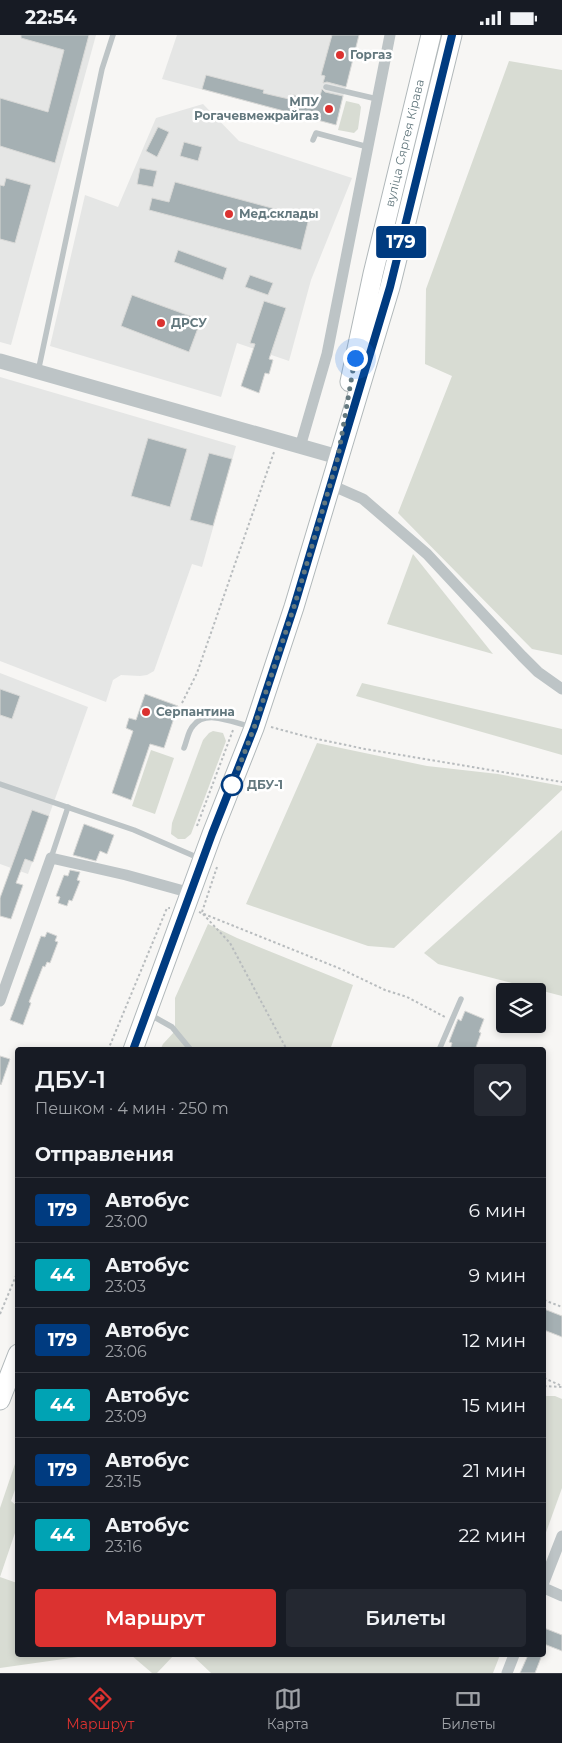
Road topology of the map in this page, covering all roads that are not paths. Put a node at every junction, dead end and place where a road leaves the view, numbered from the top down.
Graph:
1 (113, 35) edge
2 (390, 35) edge
3 (431, 35) edge
4 (452, 35) edge
5 (326, 87) dead end
6 (377, 99) junction
7 (313, 141) dead end
8 (368, 147) junction
9 (0, 361) edge
10 (38, 372) junction
11 (300, 447) junction
12 (338, 457) junction
13 (330, 485) junction
14 (562, 689) edge
15 (245, 726) junction
16 (184, 748) dead end
17 (0, 785) edge
18 (68, 807) junction
19 (51, 858) junction
20 (210, 863) junction
21 (191, 893) junction
22 (460, 999) dead end
23 (0, 1001) edge
24 (147, 1013) junction
25 (134, 1047) edge
26 (189, 1047) edge
27 (440, 1047) edge
28 (15, 1363) edge
29 (0, 1400) edge
30 (562, 1536) edge
31 (546, 1577) edge
32 (546, 1589) edge
33 (562, 1596) edge
34 (513, 1657) edge
35 (507, 1673) edge

1 - 10 lane
2 - 6 street
3 - 12 main road, вуліца Сяргея Кірава
4 - 12 main road, вуліца Сяргея Кірава
5 - 6 lane
6 - 8 street
7 - 8 lane
8 - 11 street
9 - 10 street
10 - 11 street
11 - 12 street
12 - 13 main road, вуліца Сяргея Кірава
13 - 14 street
13 - 15 main road, вуліца Сяргея Кірава
15 - 16 lane
15 - 20 main road, вуліца Сяргея Кірава
17 - 18 lane
18 - 19 lane
18 - 20 lane
19 - 21 street
19 - 23 street
20 - 21 main road, вуліца Сяргея Кірава
21 - 24 main road, вуліца Сяргея Кірава
22 - 27 lane
24 - 25 main road, вуліца Сяргея Кірава
24 - 26 lane
28 - 29 main road
30 - 31 street
32 - 33 street
34 - 35 street

